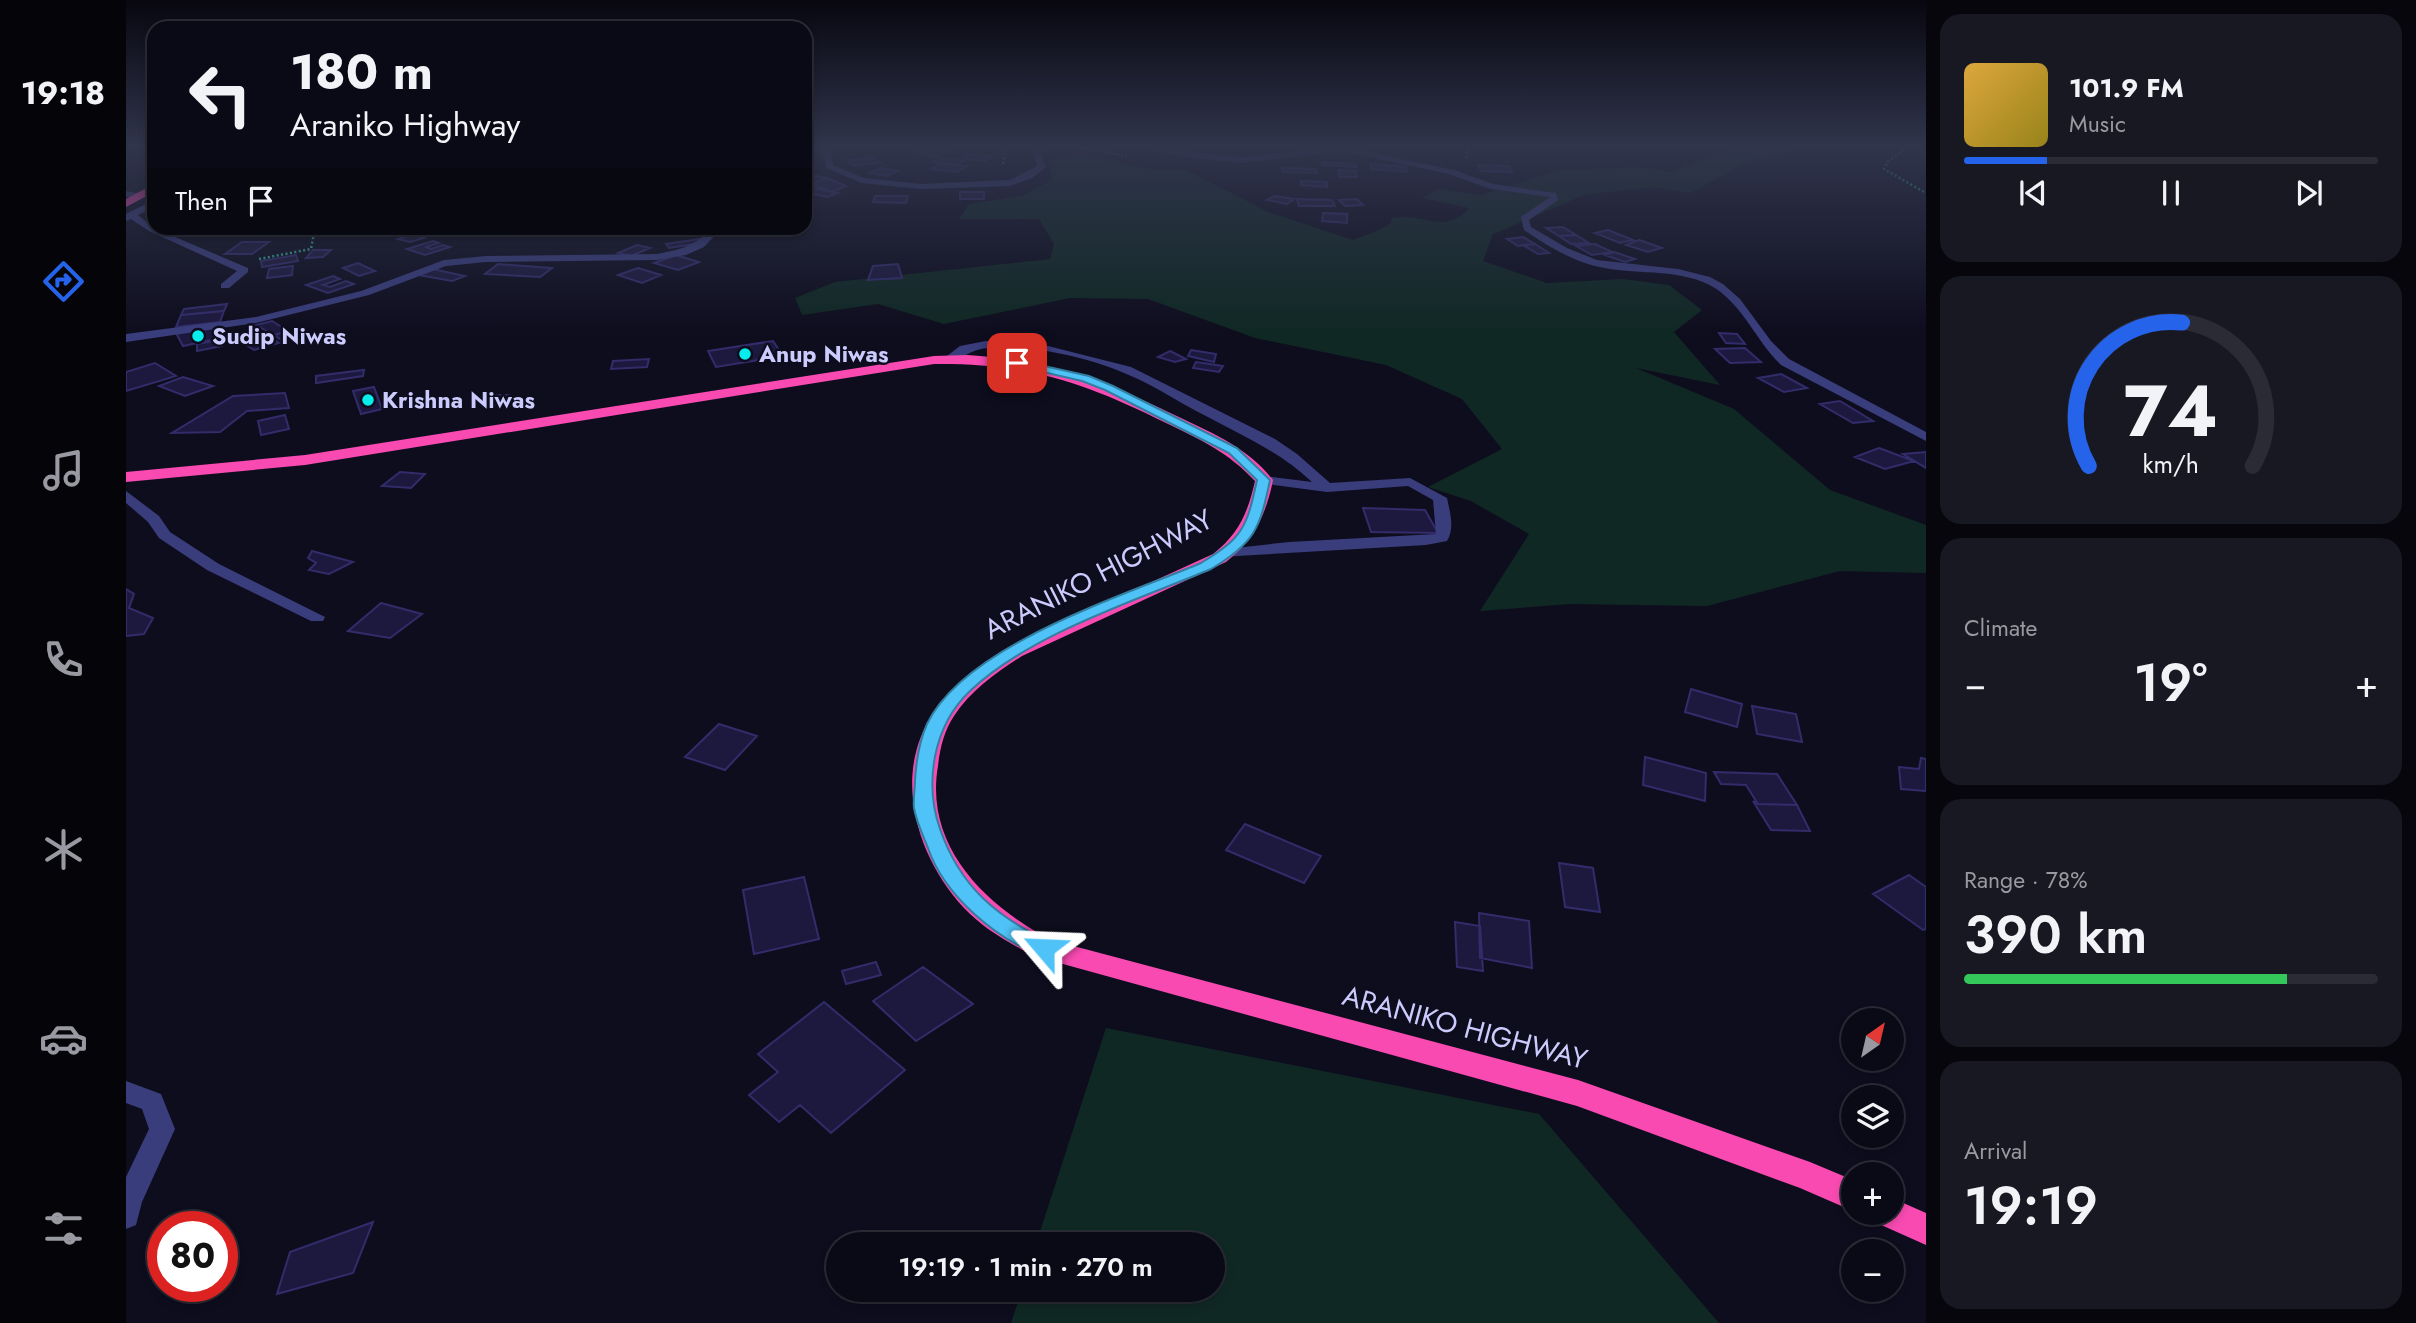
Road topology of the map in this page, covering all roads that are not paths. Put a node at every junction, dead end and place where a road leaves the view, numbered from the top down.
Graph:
1 (1539, 209) edge
2 (128, 212) edge
3 (147, 225) edge
4 (165, 235) edge
5 (711, 235) edge
6 (225, 286) dead end
7 (126, 338) edge
8 (949, 359) junction
9 (1926, 436) edge
10 (126, 477) edge
11 (1264, 480) junction
12 (1327, 488) junction
13 (126, 495) edge
14 (1226, 554) junction
15 (317, 617) dead end
16 (126, 1092) edge
17 (1841, 1191) edge
18 (126, 1216) edge
19 (1904, 1219) edge
20 (1926, 1229) edge

1 - 9 street
2 - 3 street
4 - 6 street
5 - 7 street
8 - 10 highway
8 - 11 highway
8 - 12 street
11 - 12 street
11 - 14 highway, ARANIKO HIGHWAY
12 - 14 street
13 - 15 street
14 - 17 highway, ARANIKO HIGHWAY
16 - 18 street
19 - 20 highway

